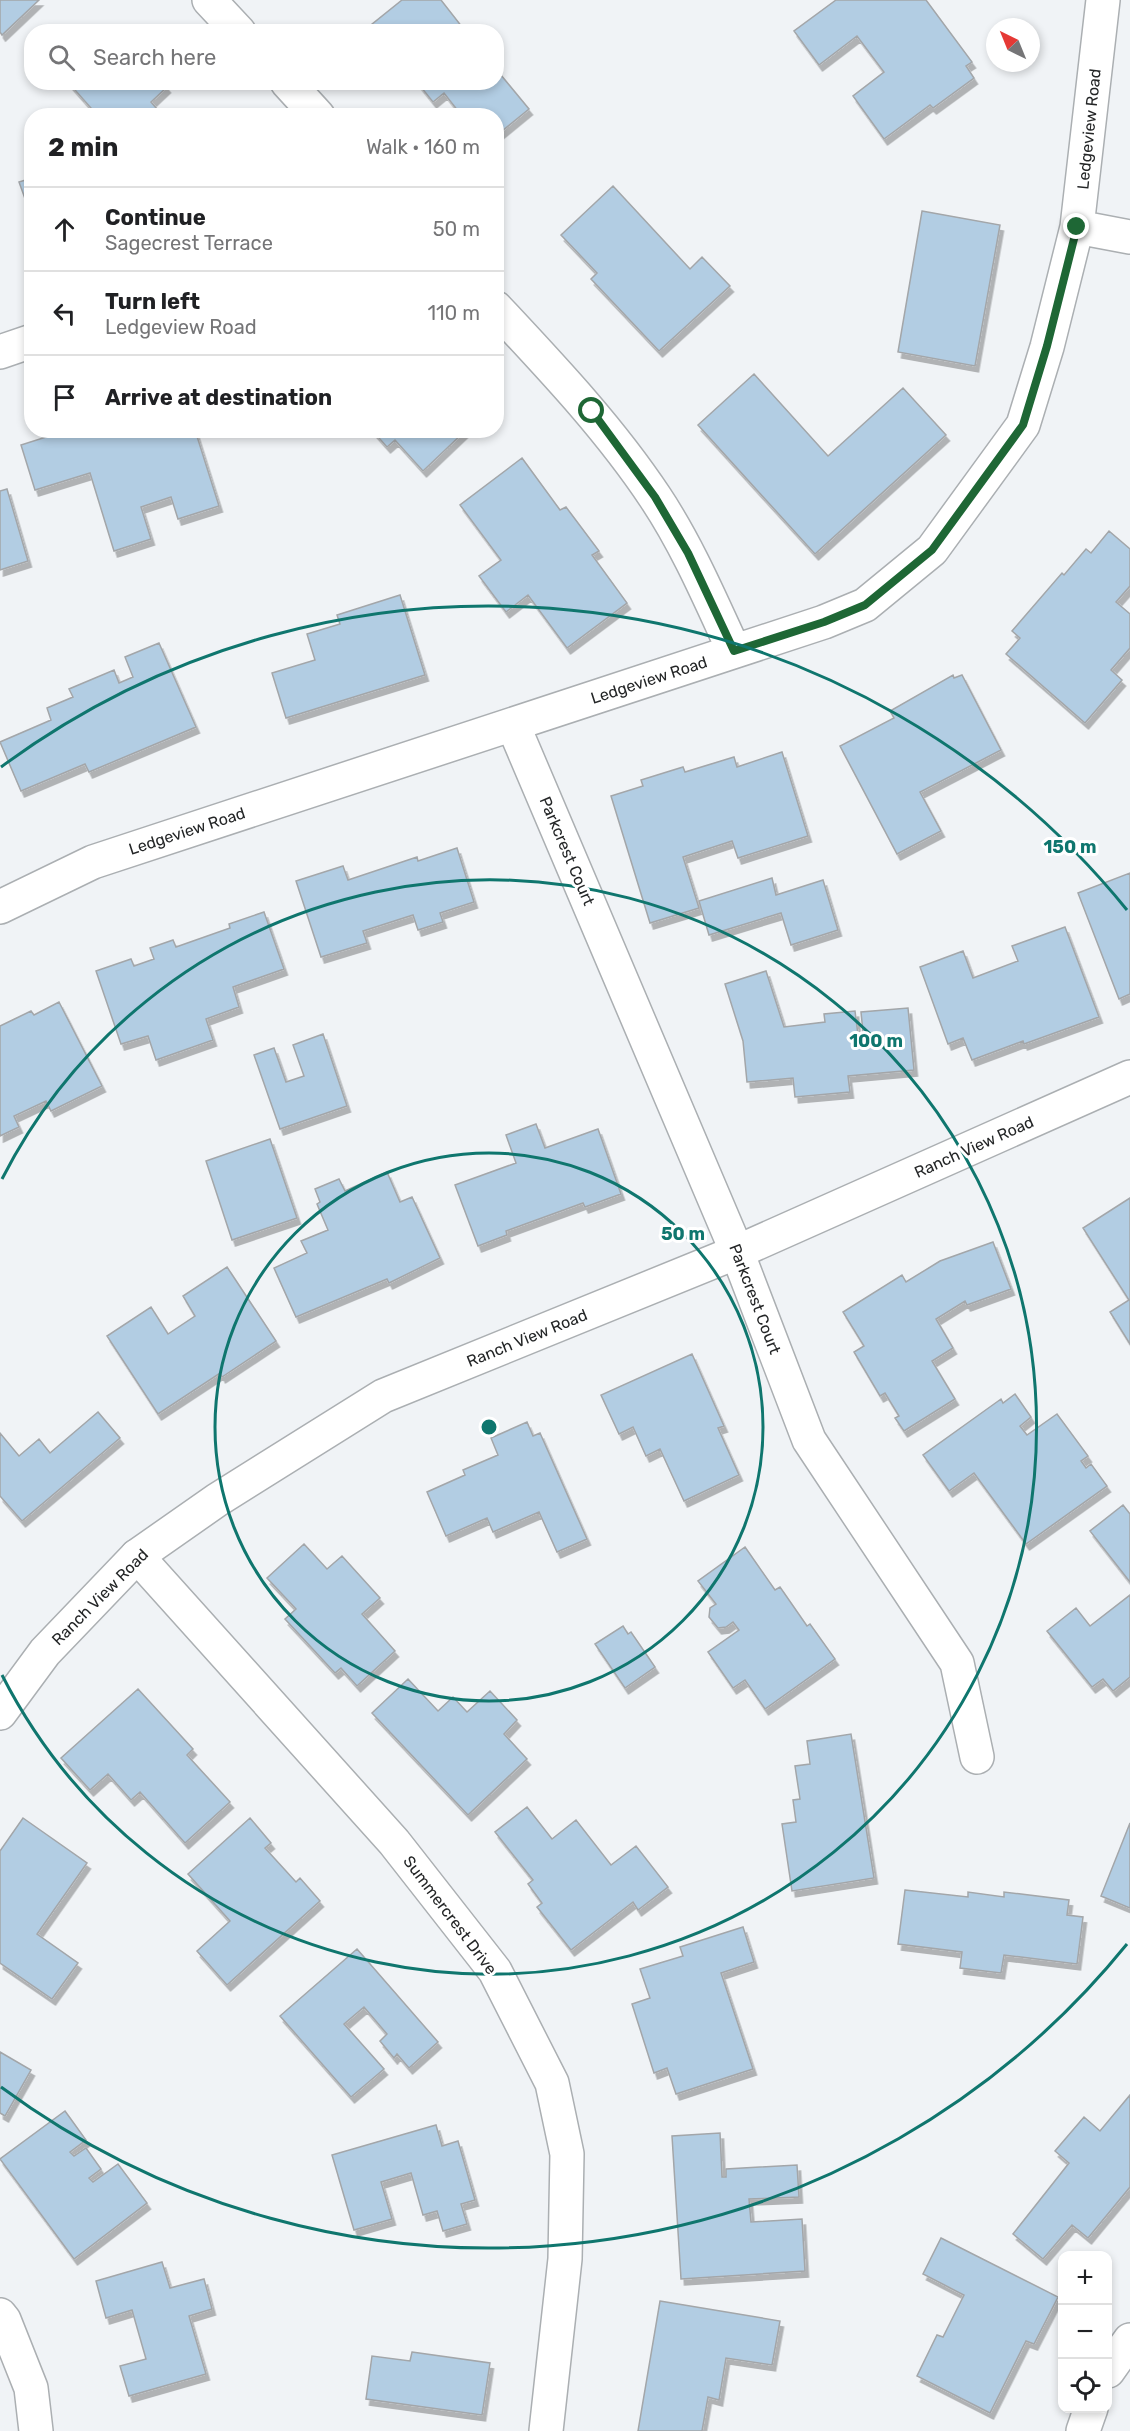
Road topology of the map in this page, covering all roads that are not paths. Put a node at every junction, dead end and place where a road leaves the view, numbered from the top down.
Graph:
1 (209, 0) edge
2 (1103, 0) edge
3 (232, 24) edge
4 (294, 90) edge
5 (311, 108) edge
6 (1077, 227) junction
7 (1130, 237) edge
8 (504, 317) edge
9 (24, 344) edge
10 (0, 352) edge
11 (734, 651) junction
12 (513, 724) junction
13 (0, 907) edge
14 (1130, 1077) edge
15 (737, 1252) junction
16 (137, 1556) junction
17 (0, 1713) edge
18 (977, 1757) dead end
19 (0, 2315) edge
20 (1130, 2340) edge
21 (1112, 2364) edge
22 (1090, 2413) edge
23 (36, 2431) edge
24 (546, 2431) edge
25 (1083, 2431) edge

1 - 3 street
2 - 6 street, Ledgeview Road
4 - 5 street
6 - 7 street
6 - 11 street, Ledgeview Road
8 - 11 street
9 - 10 street
11 - 12 street, Ledgeview Road
12 - 13 street, Ledgeview Road
12 - 15 street, Parkcrest Court
14 - 15 street, Ranch View Road
15 - 16 street, Ranch View Road
15 - 18 street, Parkcrest Court
16 - 17 street, Ranch View Road
16 - 24 street, Summercrest Drive
19 - 23 street
20 - 21 street
22 - 25 street

